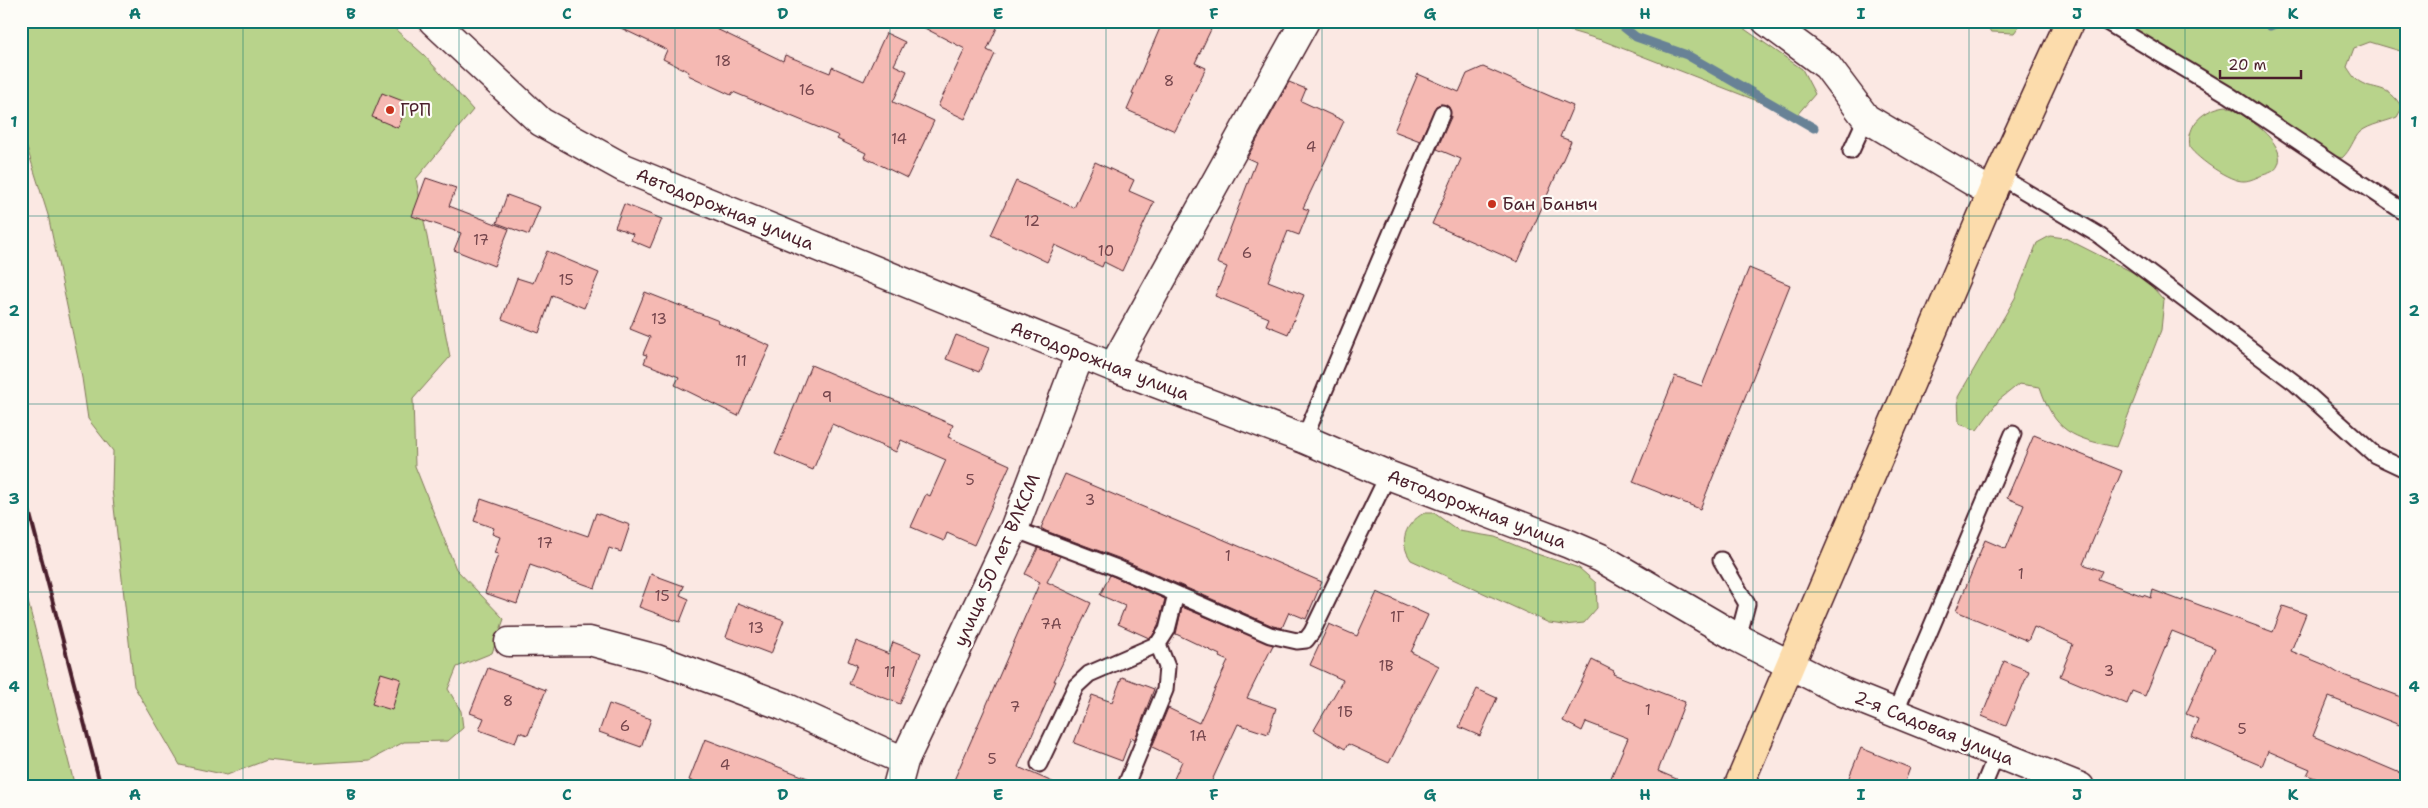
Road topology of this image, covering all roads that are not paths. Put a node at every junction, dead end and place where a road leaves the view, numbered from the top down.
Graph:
1 (433, 21) edge
2 (1305, 21) edge
3 (1766, 21) edge
4 (2070, 21) edge
5 (2105, 21) edge
6 (1442, 113) dead end
7 (1866, 118) junction
8 (1851, 151) dead end
9 (1995, 185) junction
10 (2407, 214) edge
11 (1080, 354) junction
12 (1113, 367) junction
13 (2012, 434) dead end
14 (1304, 439) junction
15 (2407, 470) edge
16 (1388, 475) junction
17 (1014, 529) junction
18 (1721, 560) dead end
19 (1176, 594) junction
20 (1738, 638) junction
21 (509, 642) dead end
22 (1158, 644) junction
23 (1790, 666) junction
24 (1895, 713) junction
25 (1997, 753) junction
26 (1039, 764) dead end
27 (900, 774) edge
28 (1126, 787) edge
29 (1738, 787) edge
30 (1983, 787) edge
31 (2080, 787) edge

1 - 11 street, Автодорожная улица
2 - 12 street
3 - 7 street
4 - 9 main road
5 - 10 lane
6 - 14 lane
7 - 8 lane
7 - 9 street
9 - 15 lane
9 - 23 main road
11 - 12 street, Автодорожная улица
11 - 17 street, улица 50 лет ВЛКСМ
12 - 14 street, Автодорожная улица
13 - 24 lane
14 - 16 street, Автодорожная улица
16 - 19 lane
16 - 20 street, Автодорожная улица
17 - 19 lane
17 - 27 street, улица 50 лет ВЛКСМ
18 - 20 lane
19 - 22 lane
20 - 23 street, Автодорожная улица
21 - 27 street, улица 50 лет ВЛКСМ
22 - 26 lane
22 - 28 lane
23 - 24 street, 2-я Садовая улица
23 - 29 main road
24 - 25 street, 2-я Садовая улица
25 - 30 lane
25 - 31 street, 2-я Садовая улица

